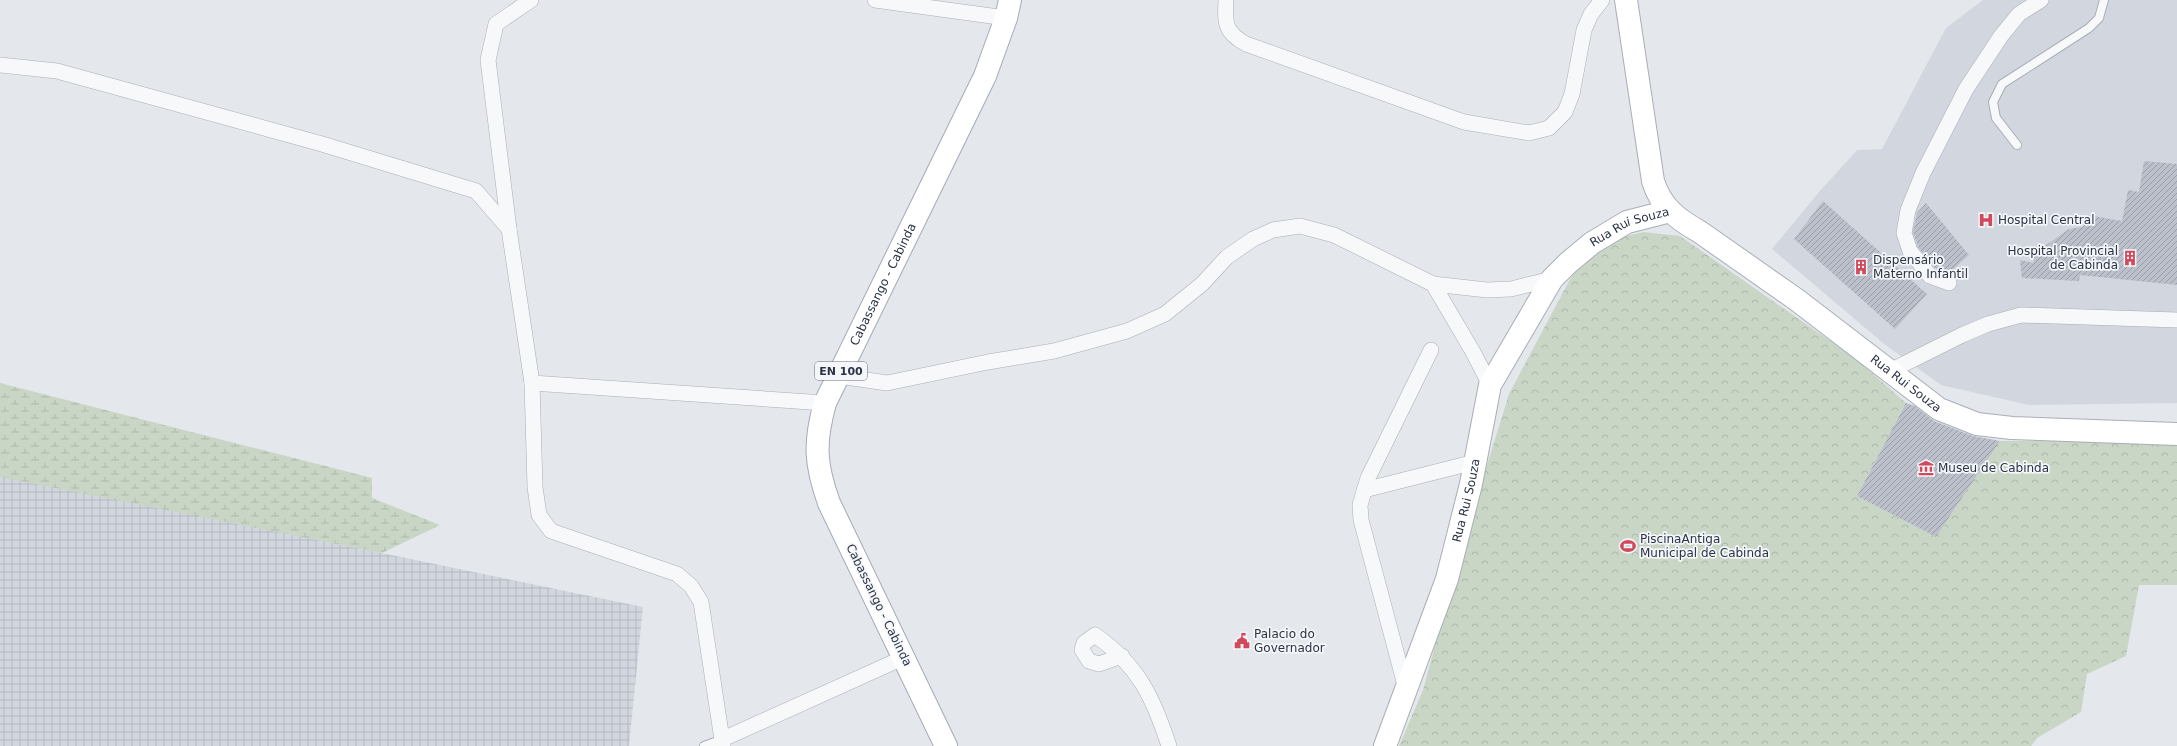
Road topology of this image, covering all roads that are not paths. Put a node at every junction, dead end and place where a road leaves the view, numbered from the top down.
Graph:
1 (531, 0) edge
2 (875, 0) edge
3 (1226, 0) edge
4 (1602, 0) edge
5 (1626, 0) edge
6 (2041, 0) edge
7 (2104, 0) edge
8 (1008, 9) edge
9 (0, 65) edge
10 (2017, 145) dead end
11 (1670, 212) junction
12 (509, 229) junction
13 (1552, 279) junction
14 (1949, 283) dead end
15 (1433, 284) junction
16 (2177, 320) edge
17 (1431, 350) dead end
18 (1890, 372) junction
19 (839, 376) junction
20 (532, 383) junction
21 (1490, 385) junction
22 (825, 403) junction
23 (2177, 434) edge
24 (1475, 462) junction
25 (1364, 490) junction
26 (1122, 656) dead end
27 (905, 658) junction
28 (1407, 691) junction
29 (723, 742) edge
30 (704, 746) edge
31 (946, 746) edge
32 (1168, 746) edge
33 (1385, 746) edge

1 - 12 street
2 - 8 street
3 - 4 street
5 - 11 main road
6 - 14 street
7 - 10 lane
8 - 19 main road, Cabassango - Cabinda / EN 100
9 - 12 street
11 - 13 main road, Rua Rui Souza
11 - 18 main road, Rua Rui Souza
12 - 20 street
13 - 15 street
13 - 21 main road, Rua Rui Souza
15 - 19 street
15 - 21 street
16 - 18 street
17 - 25 street
18 - 23 main road, Rua Rui Souza
19 - 22 main road, Cabassango - Cabinda / EN 100
20 - 22 street
20 - 29 street
21 - 24 main road, Rua Rui Souza
22 - 27 main road, Cabassango - Cabinda / EN 100
24 - 25 street
24 - 28 main road, Rua Rui Souza
25 - 28 street
26 - 32 street
27 - 29 street
27 - 31 main road, Cabassango - Cabinda / EN 100
28 - 33 main road, Rua Rui Souza
29 - 30 lane

